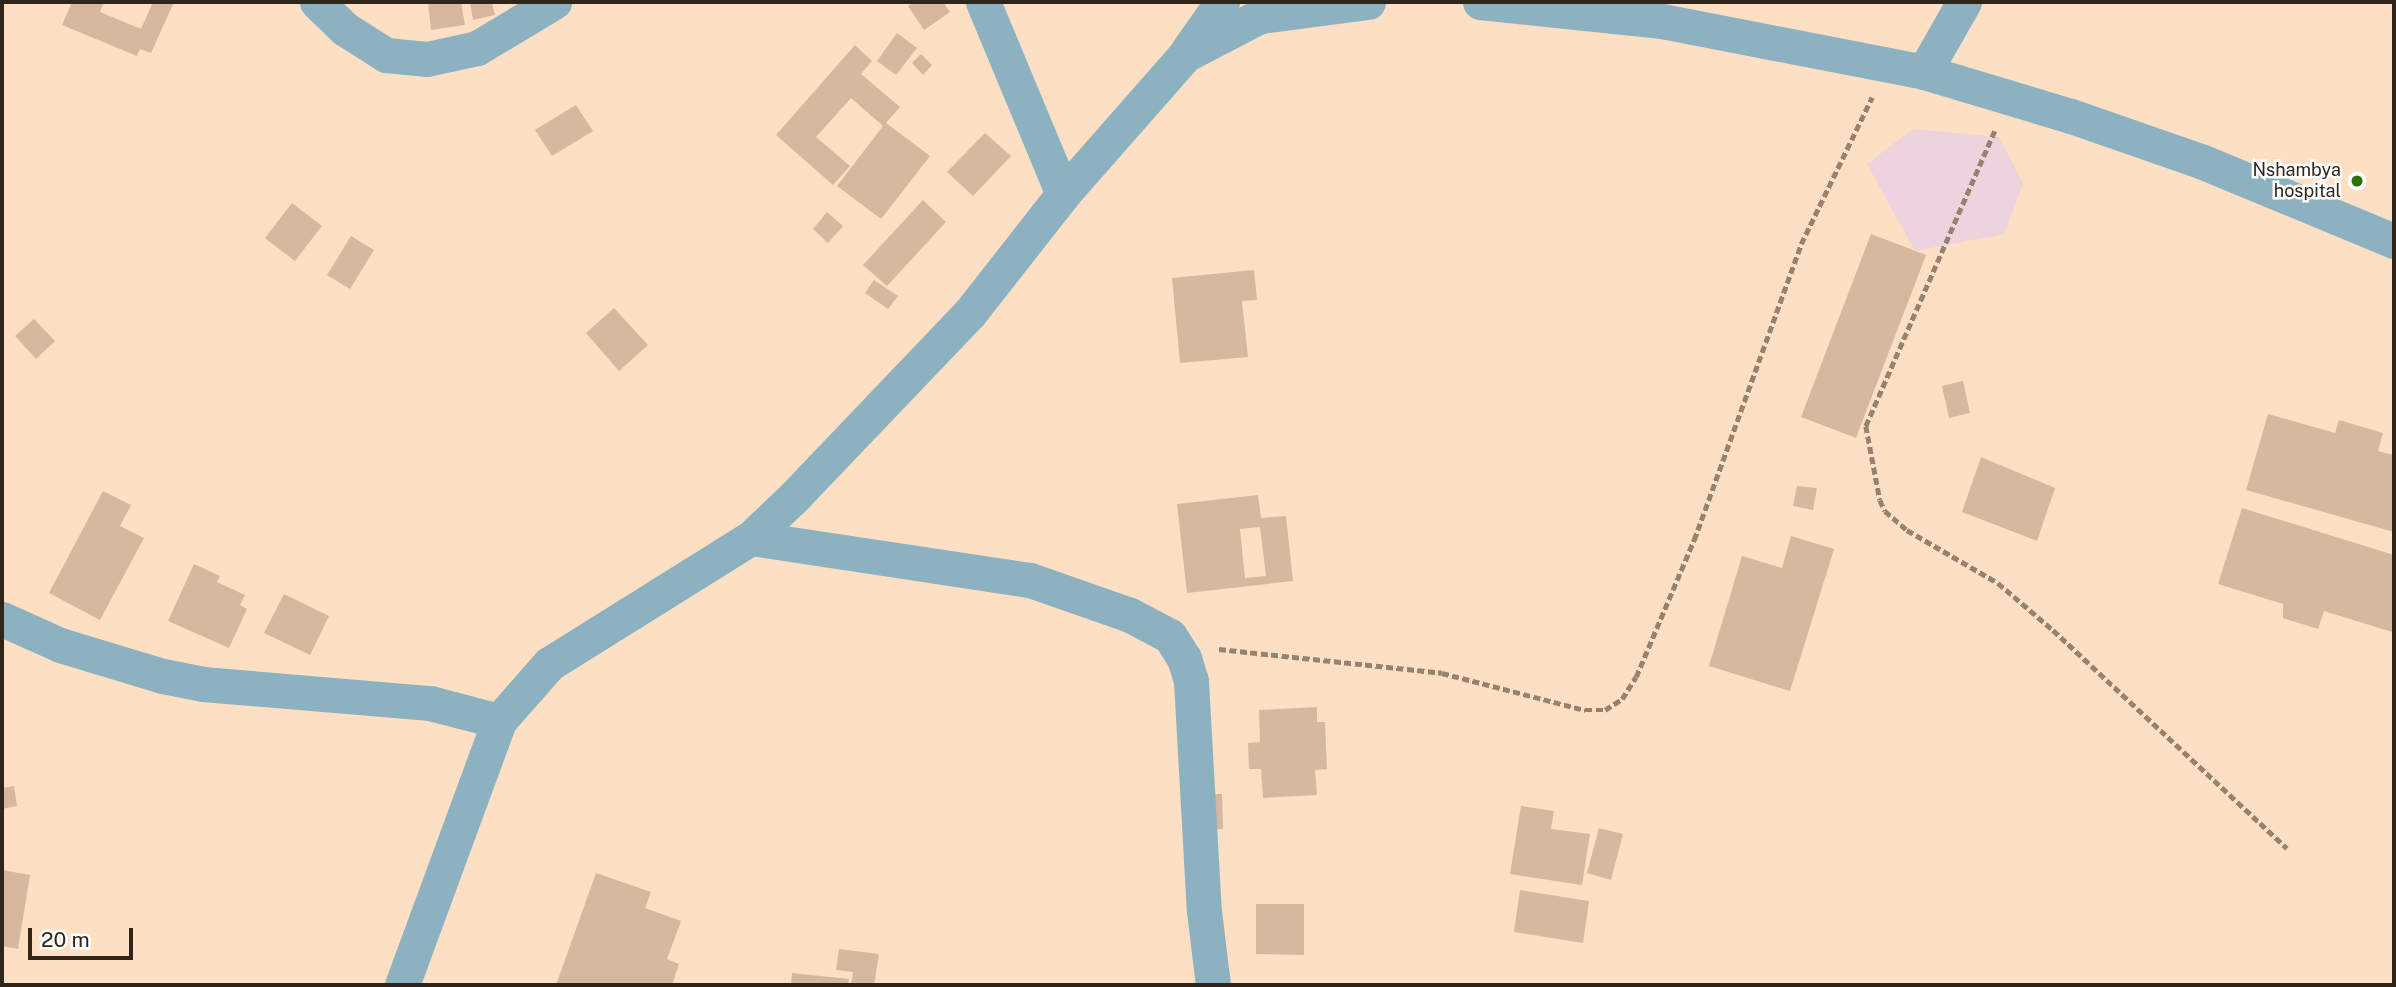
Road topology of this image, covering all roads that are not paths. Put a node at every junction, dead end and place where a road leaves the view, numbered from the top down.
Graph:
1 (317, 2) edge
2 (554, 2) edge
3 (983, 2) edge
4 (1223, 2) edge
5 (1368, 2) edge
6 (1480, 2) edge
7 (1964, 2) edge
8 (1185, 55) junction
9 (1924, 72) junction
10 (1063, 194) junction
11 (2394, 241) edge
12 (751, 538) junction
13 (2, 619) edge
14 (499, 721) junction
15 (402, 985) edge
16 (1213, 985) edge

1 - 2 street
3 - 10 street
4 - 8 street
5 - 8 street
6 - 9 street
7 - 9 street
8 - 10 street
9 - 11 street
10 - 12 street
12 - 14 street
12 - 16 street
13 - 14 street
14 - 15 street

